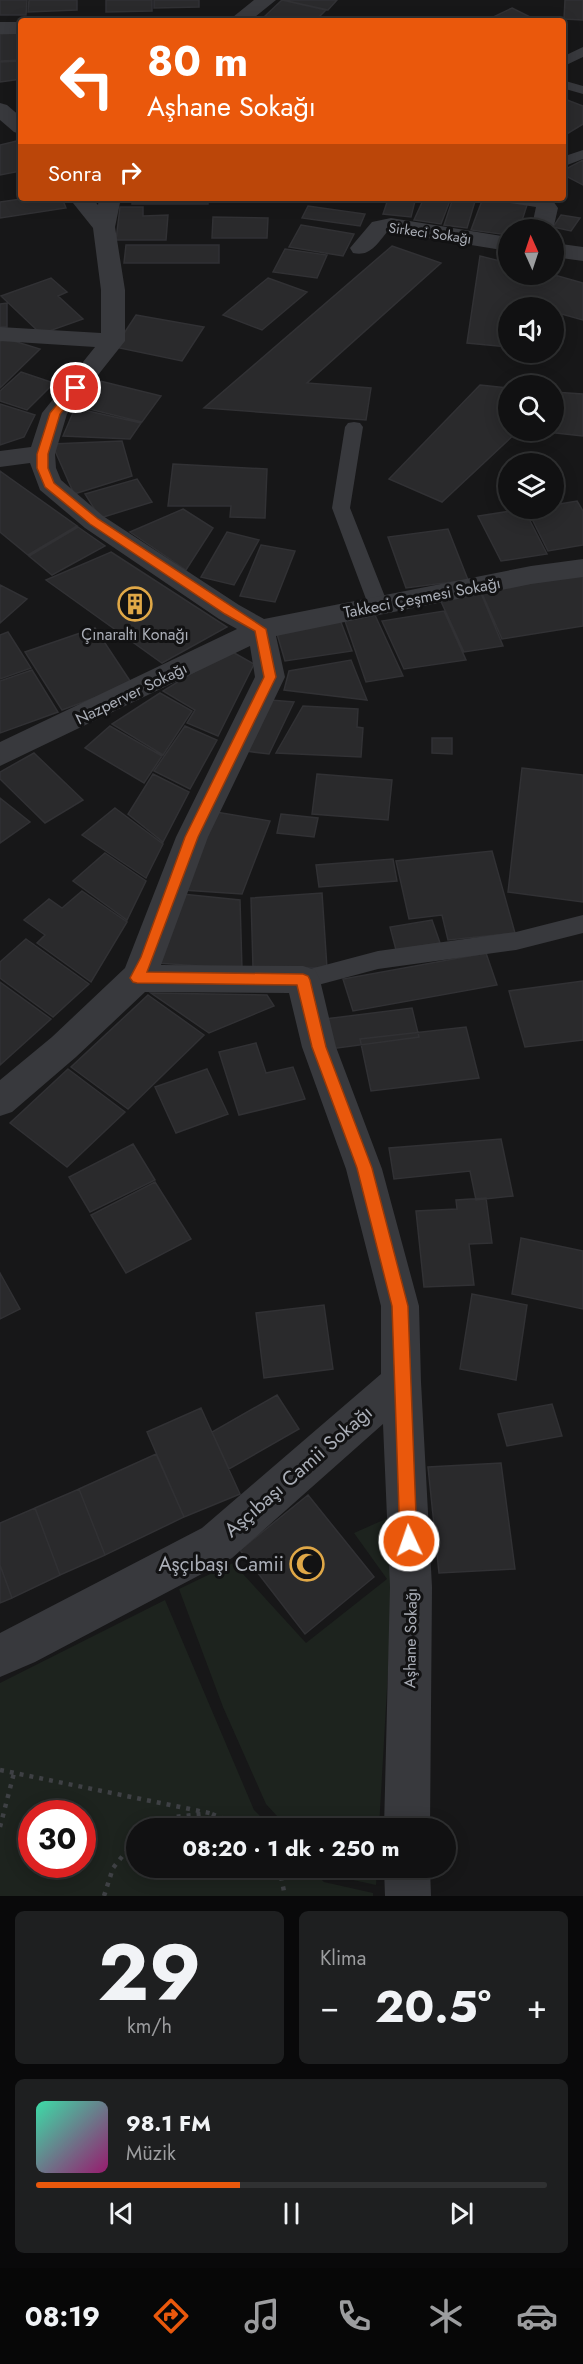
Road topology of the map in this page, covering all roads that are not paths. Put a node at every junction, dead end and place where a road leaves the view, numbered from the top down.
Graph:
1 (266, 0) edge
2 (240, 18) edge
3 (0, 28) edge
4 (18, 28) edge
5 (583, 51) edge
6 (566, 61) edge
7 (566, 85) edge
8 (583, 90) edge
9 (0, 109) edge
10 (18, 125) edge
11 (18, 135) edge
12 (0, 138) edge
13 (583, 154) edge
14 (566, 161) edge
15 (82, 201) edge
16 (109, 201) edge
17 (543, 201) edge
18 (544, 219) edge
19 (104, 227) junction
20 (498, 242) edge
21 (362, 249) dead end
22 (564, 251) edge
23 (583, 254) edge
24 (0, 334) edge
25 (113, 341) junction
26 (354, 427) dead end
27 (42, 454) junction
28 (0, 459) edge
29 (583, 568) edge
30 (379, 607) junction
31 (261, 629) junction
32 (0, 756) edge
33 (583, 924) edge
34 (137, 978) junction
35 (303, 980) junction
36 (0, 1101) edge
37 (401, 1382) junction
38 (0, 1655) edge
39 (407, 1818) edge
40 (407, 1878) edge
41 (408, 1896) edge

1 - 2 street
3 - 4 street
5 - 6 lane
7 - 8 lane
9 - 10 street
11 - 12 street
13 - 14 lane
15 - 19 street
16 - 19 street
17 - 18 street
19 - 25 street
20 - 21 street, Sirkeci Sokağı
22 - 23 street
24 - 25 street
25 - 27 street
26 - 30 lane
27 - 28 street
27 - 31 street
29 - 30 street, Takkeci Çeşmesi Sokağı
30 - 31 street, Takkeci Çeşmesi Sokağı
31 - 32 street, Nazperver Sokağı
31 - 34 street
33 - 35 lane
34 - 35 street
34 - 36 street
35 - 37 street, Aşhane Sokağı
37 - 38 street, Aşçıbaşı Camii Sokağı
37 - 39 street, Aşhane Sokağı
40 - 41 street

